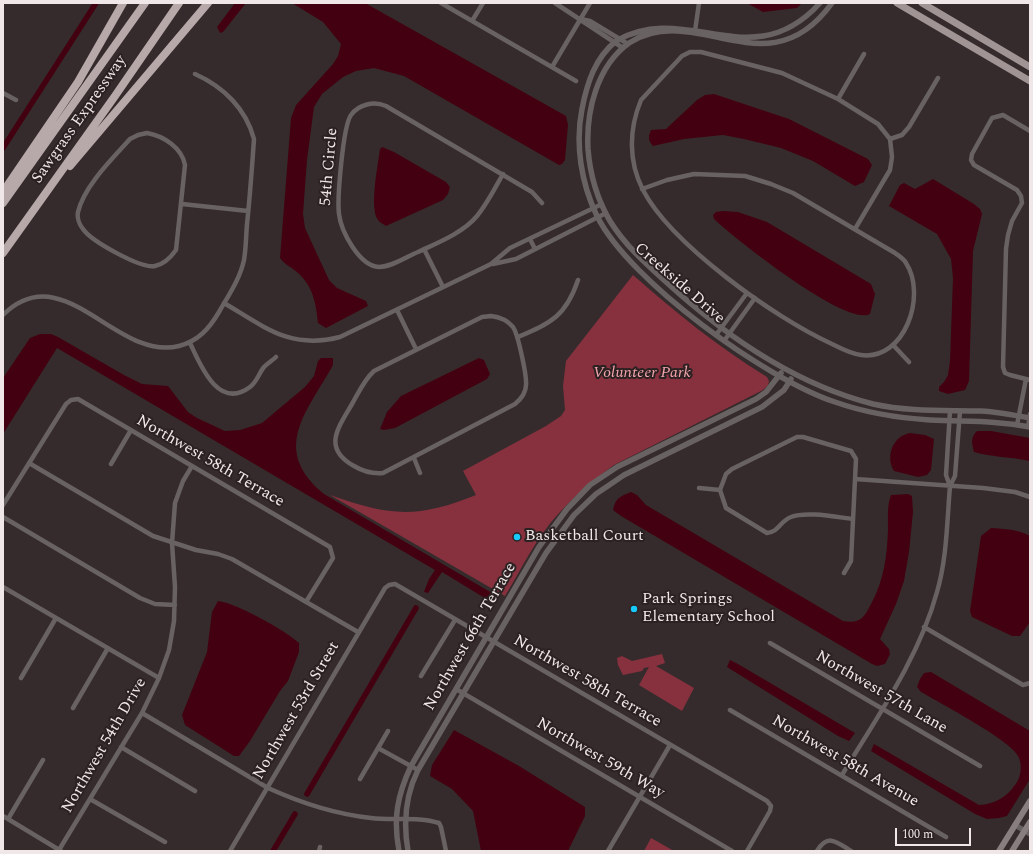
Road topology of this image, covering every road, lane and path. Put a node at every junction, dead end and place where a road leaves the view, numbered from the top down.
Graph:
1 (123, 3) edge
2 (145, 3) edge
3 (179, 3) edge
4 (208, 3) edge
5 (441, 3) edge
6 (483, 3) edge
7 (554, 3) edge
8 (590, 3) edge
9 (699, 3) edge
10 (820, 3) edge
11 (832, 3) edge
12 (897, 3) edge
13 (922, 3) edge
14 (581, 19) junction
15 (472, 21) junction
16 (693, 21) junction
17 (703, 23) dead end
18 (646, 24) dead end
19 (723, 28) dead end
20 (695, 31) junction
21 (619, 38) junction
22 (614, 42) junction
23 (628, 44) junction
24 (623, 48) junction
25 (864, 54) dead end
26 (1030, 66) edge
27 (552, 67) junction
28 (1006, 67) junction
29 (195, 74) dead end
30 (938, 78) dead end
31 (1029, 79) edge
32 (576, 81) dead end
33 (3, 93) edge
34 (838, 99) junction
35 (16, 100) dead end
36 (1030, 131) edge
37 (890, 139) junction
38 (503, 174) junction
39 (50, 187) junction
40 (642, 189) junction
41 (3, 192) edge
42 (3, 203) edge
43 (542, 203) dead end
44 (182, 204) junction
45 (602, 204) junction
46 (594, 208) junction
47 (248, 211) junction
48 (606, 214) junction
49 (598, 218) junction
50 (855, 229) junction
51 (530, 238) junction
52 (424, 249) junction
53 (535, 250) junction
54 (3, 253) edge
55 (491, 264) junction
56 (578, 280) dead end
57 (443, 287) junction
58 (747, 293) junction
59 (755, 298) junction
60 (224, 302) junction
61 (397, 310) junction
62 (3, 315) edge
63 (722, 328) junction
64 (730, 333) junction
65 (716, 335) junction
66 (518, 337) junction
67 (724, 341) junction
68 (190, 343) junction
69 (894, 346) junction
70 (416, 349) junction
71 (276, 357) dead end
72 (909, 362) dead end
73 (784, 368) junction
74 (794, 374) junction
75 (780, 376) junction
76 (1028, 380) edge
77 (790, 382) junction
78 (950, 411) junction
79 (960, 411) junction
80 (1019, 416) junction
81 (1030, 417) edge
82 (949, 420) junction
83 (959, 420) junction
84 (1017, 425) junction
85 (1029, 427) edge
86 (131, 430) junction
87 (414, 458) junction
88 (29, 463) junction
89 (111, 464) dead end
90 (192, 466) junction
91 (420, 473) dead end
92 (855, 479) junction
93 (950, 486) junction
94 (699, 488) dead end
95 (720, 490) junction
96 (1030, 497) edge
97 (3, 505) edge
98 (3, 517) edge
99 (853, 519) junction
100 (172, 542) junction
101 (844, 573) dead end
102 (523, 574) junction
103 (531, 579) junction
104 (389, 585) joint
105 (3, 588) edge
106 (306, 602) junction
107 (175, 605) junction
108 (56, 618) junction
109 (455, 620) junction
110 (924, 627) junction
111 (358, 632) junction
112 (486, 638) junction
113 (493, 642) junction
114 (770, 643) dead end
115 (108, 648) junction
116 (421, 676) dead end
117 (21, 678) dead end
118 (159, 678) junction
119 (1030, 684) edge
120 (456, 689) junction
121 (463, 693) junction
122 (73, 708) dead end
123 (883, 708) junction
124 (730, 710) dead end
125 (142, 713) junction
126 (388, 731) dead end
127 (670, 745) junction
128 (121, 747) junction
129 (378, 748) junction
130 (43, 760) dead end
131 (411, 766) junction
132 (980, 766) dead end
133 (418, 770) junction
134 (842, 775) junction
135 (360, 779) dead end
136 (268, 788) junction
137 (195, 791) dead end
138 (640, 797) junction
139 (90, 799) junction
140 (1030, 801) edge
141 (3, 816) edge
142 (1021, 816) junction
143 (8, 819) junction
144 (396, 819) junction
145 (405, 820) junction
146 (1030, 822) edge
147 (1015, 825) junction
148 (1027, 832) edge
149 (946, 837) dead end
150 (165, 842) dead end
151 (60, 850) edge
152 (230, 851) edge
153 (399, 851) edge
154 (408, 851) edge
155 (446, 851) edge
156 (608, 851) edge
157 (732, 851) edge
158 (747, 851) edge
159 (817, 851) edge
160 (851, 851) edge
161 (999, 851) edge
162 (1012, 851) edge

1 - 41 highway
2 - 42 highway, Sawgrass Expressway
3 - 39 highway, Sawgrass Expressway
4 - 39 highway
5 - 15 street
6 - 15 street
7 - 14 street
8 - 14 street
9 - 16 street
10 - 19 street
11 - 20 street, Creekside Drive
12 - 28 main road
13 - 26 main road
14 - 21 street
14 - 22 street
14 - 27 street
15 - 27 street
16 - 17 street
16 - 20 street
18 - 21 street, Creekside Drive
20 - 23 street, Creekside Drive
21 - 22 street, Creekside Drive
21 - 23 street
22 - 24 street
22 - 46 street, Creekside Drive
23 - 24 street, Creekside Drive
24 - 45 street, Creekside Drive
25 - 34 street
26 - 28 main road
27 - 32 street
28 - 31 main road
29 - 47 street
30 - 37 street
33 - 35 street
34 - 37 street
34 - 40 street
36 - 76 street
37 - 50 street
38 - 43 street, 54th Circle
38 - 52 street, 54th Circle
38 - 52 street, 54th Circle
39 - 54 highway, Sawgrass Expressway
40 - 50 street
40 - 58 street
44 - 44 street
44 - 47 street
45 - 46 street
45 - 48 street, Creekside Drive
46 - 49 street, Creekside Drive
46 - 51 street
47 - 60 street
48 - 49 street
48 - 63 street, Creekside Drive
49 - 53 street
49 - 65 street, Creekside Drive
50 - 69 street
51 - 53 street
51 - 55 street
52 - 57 street
53 - 55 street
55 - 57 street
56 - 66 street
57 - 61 street
58 - 59 street
58 - 63 street
59 - 64 street
59 - 69 street
60 - 61 street
60 - 68 street
61 - 70 street
62 - 68 street
63 - 64 street, Creekside Drive
63 - 65 street
64 - 67 street
64 - 73 street, Creekside Drive
65 - 67 street, Creekside Drive
66 - 70 street
66 - 87 street
67 - 75 street, Creekside Drive
68 - 71 street
69 - 72 street
70 - 87 street
73 - 74 street, Creekside Drive
73 - 75 street, Northwest 66th Terrace
74 - 77 street, Northwest 66th Terrace
74 - 78 street, Creekside Drive
75 - 77 street, Creekside Drive
75 - 102 street, Northwest 66th Terrace
76 - 80 street
77 - 82 street, Creekside Drive
77 - 103 street, Northwest 66th Terrace
78 - 79 street, Creekside Drive
78 - 82 street
79 - 80 street, Creekside Drive
79 - 83 street
80 - 81 street, Creekside Drive
80 - 84 street
81 - 85 street
82 - 83 street, Creekside Drive
82 - 93 street
83 - 84 street, Creekside Drive
83 - 93 street
84 - 85 street, Creekside Drive
86 - 88 street, Northwest 58th Terrace
86 - 89 street
86 - 90 street, Northwest 58th Terrace
87 - 91 street
88 - 97 street
88 - 100 street
90 - 100 street, Northwest 54th Drive
90 - 106 street, Northwest 58th Terrace
92 - 93 street
92 - 95 street
92 - 99 street
93 - 96 street
93 - 110 street
94 - 95 street
95 - 99 street
98 - 107 street
99 - 101 street
100 - 106 street
100 - 107 street, Northwest 54th Drive
102 - 103 street
102 - 112 street, Northwest 66th Terrace
103 - 113 street, Northwest 66th Terrace
104 - 109 street, Northwest 58th Terrace
104 - 111 street, Northwest 53rd Street
105 - 108 street
106 - 111 street
107 - 118 street, Northwest 54th Drive
108 - 115 street
108 - 117 street
109 - 112 street, Northwest 58th Terrace
109 - 116 street
110 - 119 street
110 - 123 street
111 - 136 street, Northwest 53rd Street
112 - 113 street, Northwest 58th Terrace
112 - 120 street, Northwest 66th Terrace
113 - 121 street, Northwest 66th Terrace
113 - 127 street, Northwest 58th Terrace
114 - 123 street, Northwest 57th Lane
115 - 118 street
115 - 122 street
118 - 125 street, Northwest 54th Drive
120 - 121 street, Northwest 59th Way
120 - 131 street, Northwest 66th Terrace
121 - 133 street, Northwest 66th Terrace
121 - 138 street, Northwest 59th Way
123 - 132 street, Northwest 57th Lane
123 - 134 street
124 - 134 street, Northwest 58th Avenue
125 - 128 street, Northwest 54th Drive
125 - 136 street
126 - 129 street
127 - 138 street
127 - 158 street, Northwest 58th Terrace
128 - 137 street
128 - 139 street, Northwest 54th Drive
129 - 131 street
129 - 135 street
130 - 143 street
131 - 133 street
131 - 144 street, Northwest 66th Terrace
133 - 145 street, Northwest 66th Terrace
134 - 149 street, Northwest 58th Avenue
136 - 144 street
136 - 152 street, Northwest 53rd Street
138 - 156 street
138 - 157 street, Northwest 59th Way
139 - 150 street
139 - 151 street, Northwest 54th Drive
140 - 142 main road
141 - 143 street
142 - 146 street
142 - 147 main road
143 - 151 street
144 - 145 street
144 - 153 street, Northwest 66th Terrace
145 - 154 street, Northwest 66th Terrace
145 - 155 street
146 - 148 main road
147 - 148 street
147 - 161 main road
148 - 162 main road
159 - 160 street

